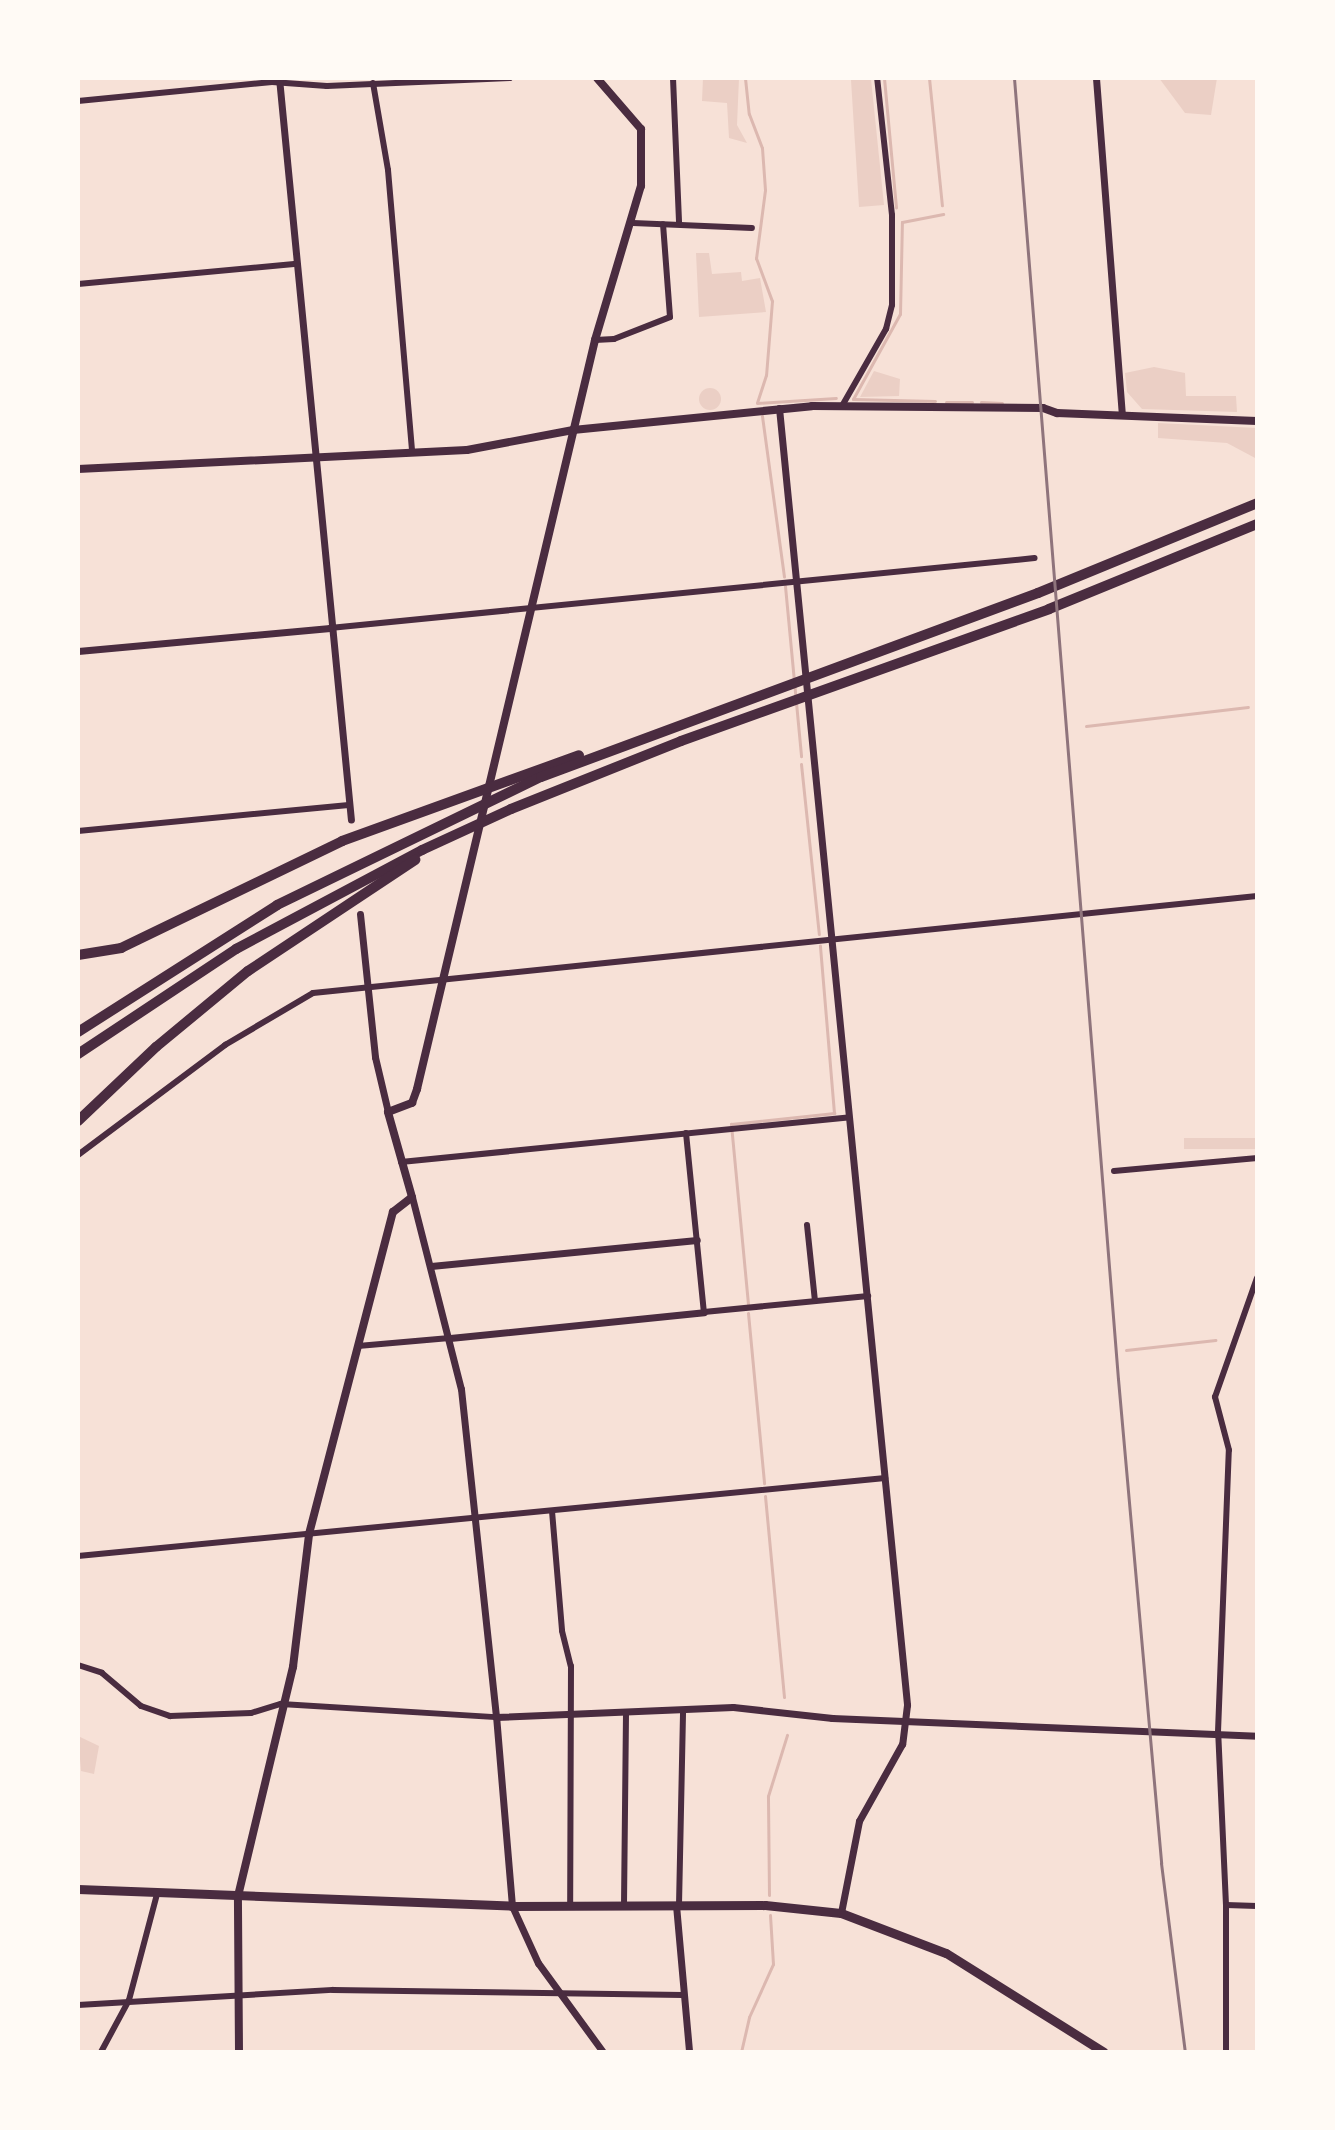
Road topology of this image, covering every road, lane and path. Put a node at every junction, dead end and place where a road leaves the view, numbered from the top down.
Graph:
1 (510, 78) edge
2 (597, 78) edge
3 (673, 78) edge
4 (877, 78) edge
5 (1096, 78) edge
6 (280, 81) edge
7 (373, 83) junction
8 (78, 101) edge
9 (633, 223) junction
10 (679, 223) junction
11 (663, 224) junction
12 (752, 228) dead end
13 (294, 264) junction
14 (78, 284) edge
15 (595, 340) junction
16 (842, 406) junction
17 (779, 408) junction
18 (1122, 413) junction
19 (1257, 421) edge
20 (573, 430) junction
21 (412, 452) junction
22 (316, 454) junction
23 (78, 469) edge
24 (1257, 503) edge
25 (1257, 524) edge
26 (1035, 558) dead end
27 (797, 580) junction
28 (533, 609) junction
29 (330, 628) junction
30 (78, 651) edge
31 (628, 742) junction
32 (349, 805) junction
33 (351, 820) dead end
34 (78, 831) edge
35 (451, 837) junction
36 (1257, 896) edge
37 (360, 914) dead end
38 (833, 940) junction
39 (78, 955) edge
40 (443, 977) junction
41 (367, 984) junction
42 (78, 1032) edge
43 (78, 1054) edge
44 (388, 1112) junction
45 (848, 1117) junction
46 (78, 1121) edge
47 (686, 1133) junction
48 (78, 1155) edge
49 (1257, 1158) edge
50 (401, 1162) junction
51 (1114, 1171) dead end
52 (412, 1197) junction
53 (807, 1225) dead end
54 (697, 1240) junction
55 (431, 1266) junction
56 (1257, 1278) edge
57 (868, 1296) junction
58 (815, 1301) junction
59 (704, 1312) junction
60 (450, 1338) junction
61 (358, 1346) junction
62 (885, 1478) junction
63 (552, 1511) junction
64 (477, 1518) junction
65 (309, 1534) junction
66 (78, 1556) edge
67 (78, 1665) edge
68 (281, 1704) junction
69 (683, 1710) junction
70 (626, 1713) junction
71 (571, 1714) junction
72 (496, 1717) junction
73 (906, 1721) junction
74 (1218, 1732) junction
75 (1257, 1736) edge
76 (78, 1889) edge
77 (157, 1894) junction
78 (238, 1896) junction
79 (624, 1905) junction
80 (678, 1905) junction
81 (1226, 1905) junction
82 (512, 1906) junction
83 (570, 1906) junction
84 (1257, 1906) edge
85 (841, 1913) junction
86 (240, 1994) junction
87 (559, 1994) junction
88 (683, 1995) junction
89 (129, 2000) junction
90 (78, 2005) edge
91 (101, 2052) edge
92 (239, 2052) edge
93 (603, 2052) edge
94 (689, 2052) edge
95 (1104, 2052) edge
96 (1226, 2052) edge

1 - 7 street
2 - 9 main road
3 - 10 street
4 - 16 street
5 - 18 street
6 - 7 street
6 - 8 street
6 - 13 street
7 - 21 street
9 - 11 street
9 - 15 main road
10 - 11 street
10 - 12 street
11 - 15 street
13 - 14 street
13 - 22 street
15 - 20 main road
16 - 17 main road
16 - 18 main road
17 - 20 main road
17 - 27 street
18 - 19 main road
20 - 21 main road
20 - 28 main road
21 - 22 main road
22 - 23 main road
22 - 29 street
24 - 31 highway
25 - 35 highway
26 - 27 street
27 - 28 street
27 - 38 street
28 - 29 street
28 - 40 main road
29 - 30 street
29 - 32 street
31 - 39 highway
31 - 42 highway
32 - 33 street
32 - 34 street
35 - 43 highway
35 - 46 highway
36 - 38 street
37 - 41 street
38 - 40 street
38 - 45 street
40 - 41 street
40 - 44 main road
41 - 44 street
41 - 48 street
44 - 50 main road
45 - 47 street
45 - 57 street
47 - 50 street
47 - 54 street
49 - 51 street
50 - 52 main road
52 - 55 street
52 - 61 main road
53 - 58 street
54 - 55 street
54 - 59 street
55 - 60 street
56 - 74 street
57 - 58 street
57 - 62 street
58 - 59 street
59 - 60 street
60 - 61 street
60 - 64 street
61 - 65 main road
62 - 63 street
62 - 73 street
63 - 64 street
63 - 71 street
64 - 65 street
64 - 72 street
65 - 66 street
65 - 68 main road
67 - 68 street
68 - 72 street
68 - 78 main road
69 - 70 street
69 - 73 street
69 - 80 street
70 - 71 street
70 - 79 street
71 - 72 street
71 - 83 street
72 - 82 street
73 - 74 street
73 - 85 street
74 - 75 street
74 - 81 street
76 - 77 highway
77 - 78 highway
77 - 89 street
78 - 82 highway
78 - 86 main road
79 - 80 highway
79 - 83 highway
80 - 85 highway
80 - 88 street
81 - 84 street
81 - 96 street
82 - 83 highway
82 - 87 street
85 - 95 highway
86 - 87 street
86 - 89 street
86 - 92 main road
87 - 88 street
87 - 93 street
88 - 94 street
89 - 90 street
89 - 91 street

